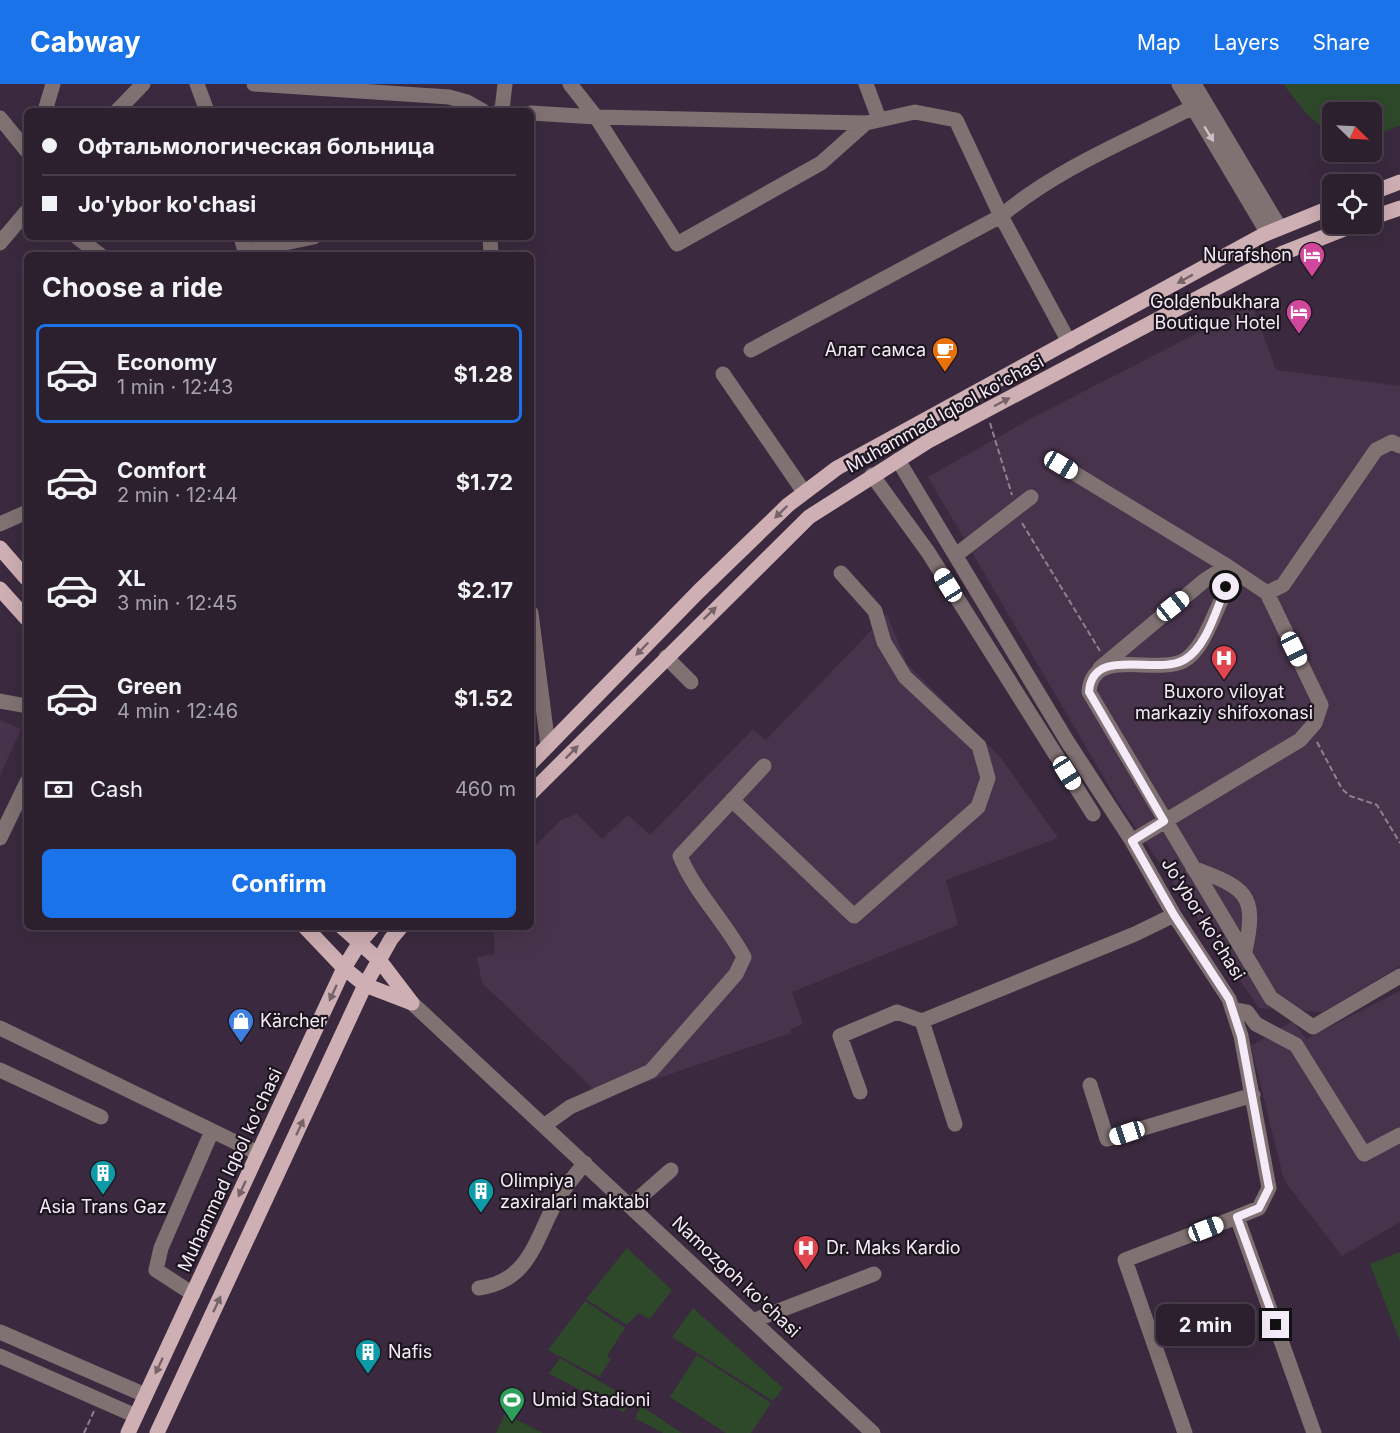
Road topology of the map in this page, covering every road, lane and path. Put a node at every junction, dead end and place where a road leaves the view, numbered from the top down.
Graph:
1 (53, 84) edge
2 (143, 84) edge
3 (197, 84) edge
4 (254, 84) edge
5 (505, 84) edge
6 (570, 84) edge
7 (866, 84) edge
8 (1179, 84) edge
9 (1194, 84) edge
10 (321, 87) edge
11 (1193, 107) junction
12 (46, 108) edge
13 (120, 108) edge
14 (206, 108) edge
15 (482, 108) edge
16 (493, 108) edge
17 (534, 112) edge
18 (596, 117) junction
19 (0, 118) edge
20 (873, 121) junction
21 (24, 148) edge
22 (1400, 182) edge
23 (1382, 189) edge
24 (1400, 208) edge
25 (1322, 211) edge
26 (1382, 214) edge
27 (24, 215) edge
28 (1001, 216) junction
29 (1280, 228) junction
30 (1331, 234) edge
31 (1263, 235) junction
32 (81, 240) edge
33 (295, 240) edge
34 (0, 243) edge
35 (244, 248) edge
36 (96, 252) edge
37 (1070, 342) junction
38 (751, 350) dead end
39 (723, 374) dead end
40 (990, 422) dead end
41 (1400, 446) edge
42 (898, 460) junction
43 (1061, 465) dead end
44 (872, 475) junction
45 (804, 492) junction
46 (1031, 498) dead end
47 (1016, 507) junction
48 (24, 513) edge
49 (0, 524) edge
50 (0, 548) edge
51 (956, 555) junction
52 (1232, 571) junction
53 (841, 573) dead end
54 (24, 576) edge
55 (0, 589) edge
56 (1267, 593) junction
57 (24, 616) edge
58 (534, 636) edge
59 (666, 657) junction
60 (1101, 667) junction
61 (691, 682) dead end
62 (0, 701) edge
63 (24, 705) edge
64 (1310, 729) junction
65 (548, 746) junction
66 (534, 760) edge
67 (764, 766) dead end
68 (24, 788) edge
69 (534, 790) edge
70 (732, 800) junction
71 (1093, 814) dead end
72 (1164, 821) junction
73 (0, 838) edge
74 (1132, 841) junction
75 (1400, 843) edge
76 (1193, 868) junction
77 (1174, 915) junction
78 (308, 930) edge
79 (346, 930) edge
80 (371, 930) edge
81 (398, 930) edge
82 (360, 942) junction
83 (1245, 951) junction
84 (380, 961) junction
85 (344, 968) junction
86 (1400, 976) edge
87 (365, 985) junction
88 (412, 1003) junction
89 (1232, 1009) junction
90 (922, 1022) junction
91 (0, 1028) edge
92 (0, 1070) edge
93 (1090, 1085) dead end
94 (860, 1092) dead end
95 (1253, 1095) junction
96 (101, 1118) dead end
97 (545, 1125) junction
98 (955, 1125) dead end
99 (212, 1131) junction
100 (1400, 1135) edge
101 (258, 1153) junction
102 (585, 1163) junction
103 (671, 1170) dead end
104 (630, 1206) junction
105 (1237, 1217) junction
106 (874, 1274) dead end
107 (479, 1288) dead end
108 (193, 1294) junction
109 (755, 1320) junction
110 (0, 1332) edge
111 (0, 1356) edge
112 (145, 1395) junction
113 (99, 1400) junction
114 (136, 1416) junction
115 (84, 1433) edge
116 (128, 1433) edge
117 (157, 1433) edge
118 (873, 1433) edge
119 (1185, 1433) edge
120 (1314, 1433) edge

1 - 12 street
2 - 13 street
3 - 14 street
4 - 10 street
5 - 16 street
6 - 18 street
7 - 20 street
8 - 11 street
9 - 29 street
10 - 15 street
11 - 28 street
11 -> 31 street
17 - 18 street
18 - 20 street
18 - 20 street
19 - 21 street
20 - 28 street
22 - 23 main road
24 - 26 main road
25 - 29 main road, Muhammad Iqbol ko'chasi
27 - 34 street
28 - 37 street
28 - 38 street
29 - 31 main road, Muhammad Iqbol ko'chasi
42 -> 30 main road, Muhammad Iqbol ko'chasi
31 -> 37 main road, Muhammad Iqbol ko'chasi
32 - 36 street
33 - 35 street
37 - 45 main road, Muhammad Iqbol ko'chasi
39 - 45 street
40 - 47 path
41 - 56 street
42 - 44 main road, Muhammad Iqbol ko'chasi
42 - 51 street, Jo'ybor ko'chasi
43 - 52 street
59 -> 44 main road, Muhammad Iqbol ko'chasi
44 - 71 street
45 -> 65 main road, Muhammad Iqbol ko'chasi
46 - 47 street
47 - 51 street
47 - 60 path
48 - 49 street
50 - 54 main road
51 - 74 street, Jo'ybor ko'chasi
52 - 56 street
52 - 60 street
52 - 60 street
53 - 70 street
55 - 57 main road
56 - 64 street
58 - 65 street
59 - 61 street
69 -> 59 main road, Muhammad Iqbol ko'chasi
60 - 72 street
62 - 63 street
64 - 72 street
64 - 75 path
65 - 66 main road, Muhammad Iqbol ko'chasi
67 - 70 street
68 - 73 street
70 - 97 street
72 - 74 street
72 - 76 street
74 - 77 street, Jo'ybor ko'chasi
76 - 83 street
76 - 83 street
77 - 89 street, Jo'ybor ko'chasi
77 - 90 street
78 - 85 main road, Namozgoh ko'chasi
79 - 82 main road, Namozgoh ko'chasi
80 - 82 main road, Muhammad Iqbol ko'chasi
81 - 84 main road
82 - 84 main road, Namozgoh ko'chasi
82 - 85 main road, Muhammad Iqbol ko'chasi
83 - 86 street
84 - 87 main road
84 - 88 main road, Namozgoh ko'chasi
85 - 87 main road, Namozgoh ko'chasi
85 -> 101 main road, Muhammad Iqbol ko'chasi
87 - 88 main road, Namozgoh ko'chasi
117 -> 87 main road
88 - 97 street, Namozgoh ko'chasi
89 - 95 street, Jo'ybor ko'chasi
89 - 100 street
90 - 94 street
90 - 98 street
91 - 99 street
92 - 96 street
93 - 95 street
95 - 105 street, Jo'ybor ko'chasi
97 - 102 street, Namozgoh ko'chasi
99 - 101 street
99 - 108 street
101 -> 108 main road, Muhammad Iqbol ko'chasi
102 - 104 street, Namozgoh ko'chasi
102 - 107 street
103 - 104 street
104 - 109 street, Namozgoh ko'chasi
105 - 119 street, Jo'ybor ko'chasi
105 - 120 street
106 - 109 street
108 -> 112 main road, Muhammad Iqbol ko'chasi
109 - 118 street, Namozgoh ko'chasi
110 - 112 street
111 - 113 street
112 - 114 main road, Muhammad Iqbol ko'chasi
113 - 114 street
113 - 115 path
114 - 116 main road, Muhammad Iqbol ko'chasi

